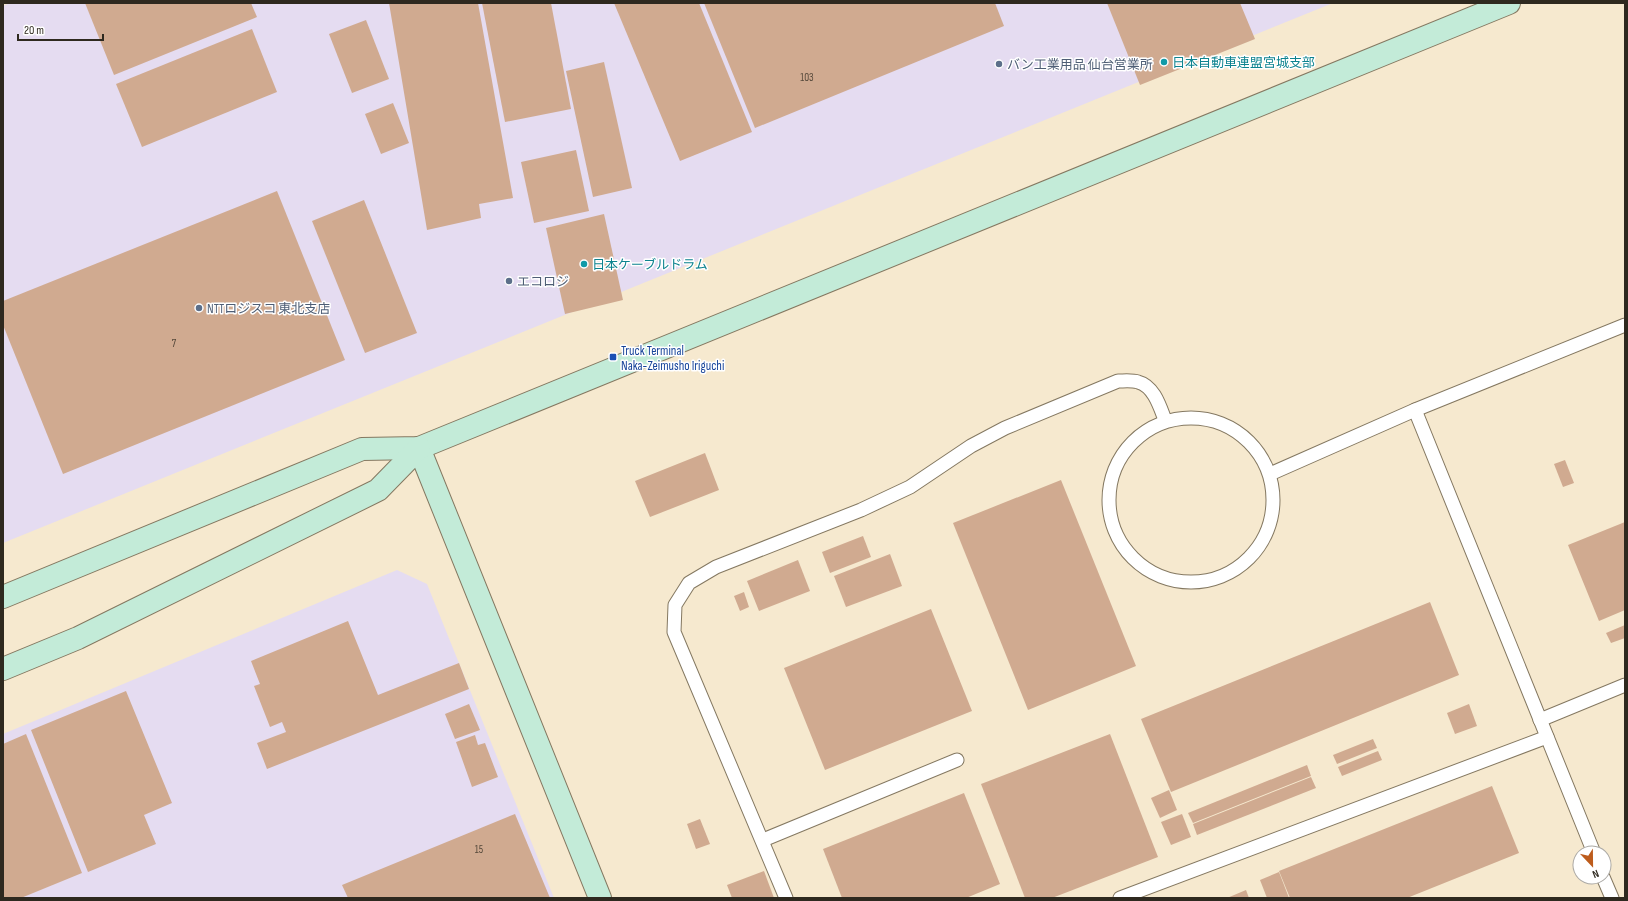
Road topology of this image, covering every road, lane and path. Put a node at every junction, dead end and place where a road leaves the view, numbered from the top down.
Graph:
1 (1509, 3) edge
2 (1625, 325) edge
3 (1415, 410) junction
4 (1165, 420) junction
5 (419, 448) junction
6 (1270, 474) junction
7 (3, 597) edge
8 (3, 669) edge
9 (1625, 685) edge
10 (1540, 720) junction
11 (1547, 738) junction
12 (957, 760) dead end
13 (763, 840) junction
14 (1591, 845) edge
15 (1606, 885) edge
16 (600, 898) edge
17 (786, 898) edge
18 (1120, 898) edge
19 (1612, 898) edge

1 - 5 street
2 - 3 lane
3 - 6 lane
3 - 10 lane
4 - 6 lane
4 - 6 lane
4 - 13 lane
5 - 7 street
5 - 8 street
5 - 16 street
9 - 10 lane
10 - 11 lane
11 - 14 lane
11 - 18 lane
12 - 13 lane
13 - 17 lane
15 - 19 lane

